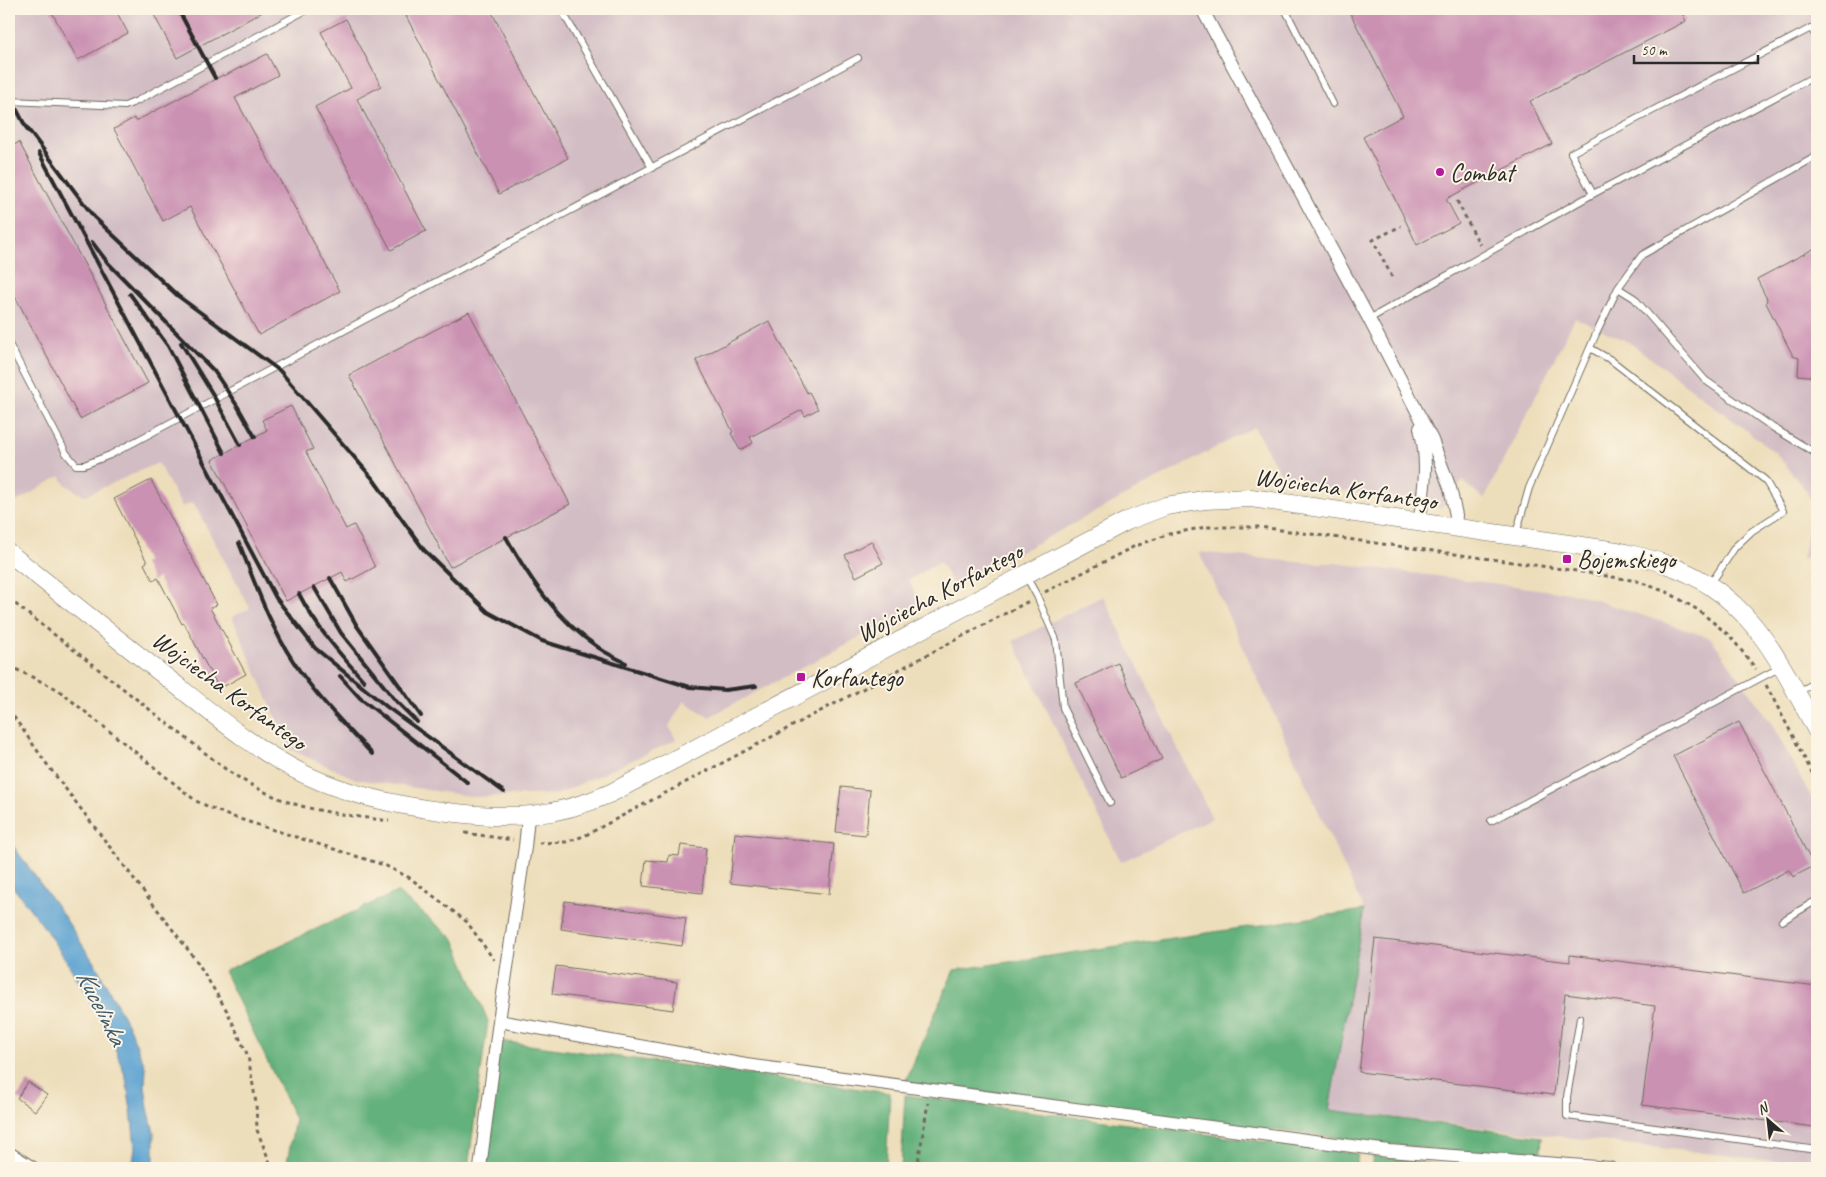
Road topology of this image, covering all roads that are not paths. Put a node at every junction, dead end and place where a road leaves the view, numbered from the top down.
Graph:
1 (308, 9) edge
2 (561, 9) edge
3 (1202, 9) edge
4 (1284, 9) edge
5 (1817, 38) edge
6 (858, 58) dead end
7 (1817, 75) edge
8 (9, 101) edge
9 (1333, 104) dead end
10 (1817, 156) edge
11 (652, 168) junction
12 (1593, 194) junction
13 (1618, 288) junction
14 (1369, 319) junction
15 (9, 344) edge
16 (1590, 348) junction
17 (1416, 411) junction
18 (1817, 454) edge
19 (1419, 524) junction
20 (1455, 528) junction
21 (1516, 537) junction
22 (9, 553) edge
23 (1025, 575) junction
24 (1710, 585) junction
25 (1782, 667) junction
26 (1817, 682) edge
27 (1797, 692) junction
28 (1817, 731) edge
29 (1110, 803) dead end
30 (528, 816) junction
31 (1491, 821) dead end
32 (1817, 900) edge
33 (1782, 921) dead end
34 (1580, 1018) dead end
35 (499, 1021) junction
36 (1817, 1150) edge
37 (9, 1153) edge
38 (33, 1168) edge
39 (480, 1168) edge
40 (1610, 1168) edge

1 - 8 lane
2 - 11 lane
3 - 14 street
4 - 9 lane
5 - 12 lane
6 - 11 lane
7 - 12 lane
10 - 13 lane
11 - 15 lane
12 - 14 lane
13 - 16 lane
13 - 18 lane
14 - 17 street
16 - 21 lane
16 - 24 lane
17 - 19 street
17 - 20 street
19 - 20 street, Wojciecha Korfantego
19 - 23 street, Wojciecha Korfantego
20 - 21 street, Wojciecha Korfantego
21 - 24 street, Wojciecha Korfantego
22 - 30 street, Wojciecha Korfantego
23 - 29 lane
23 - 30 street, Wojciecha Korfantego
24 - 25 street, Wojciecha Korfantego
25 - 27 street, Wojciecha Korfantego
25 - 31 lane
26 - 27 lane
27 - 28 street, Wojciecha Korfantego
30 - 35 street
32 - 33 lane
34 - 36 lane
35 - 39 street
35 - 40 street
37 - 38 street

